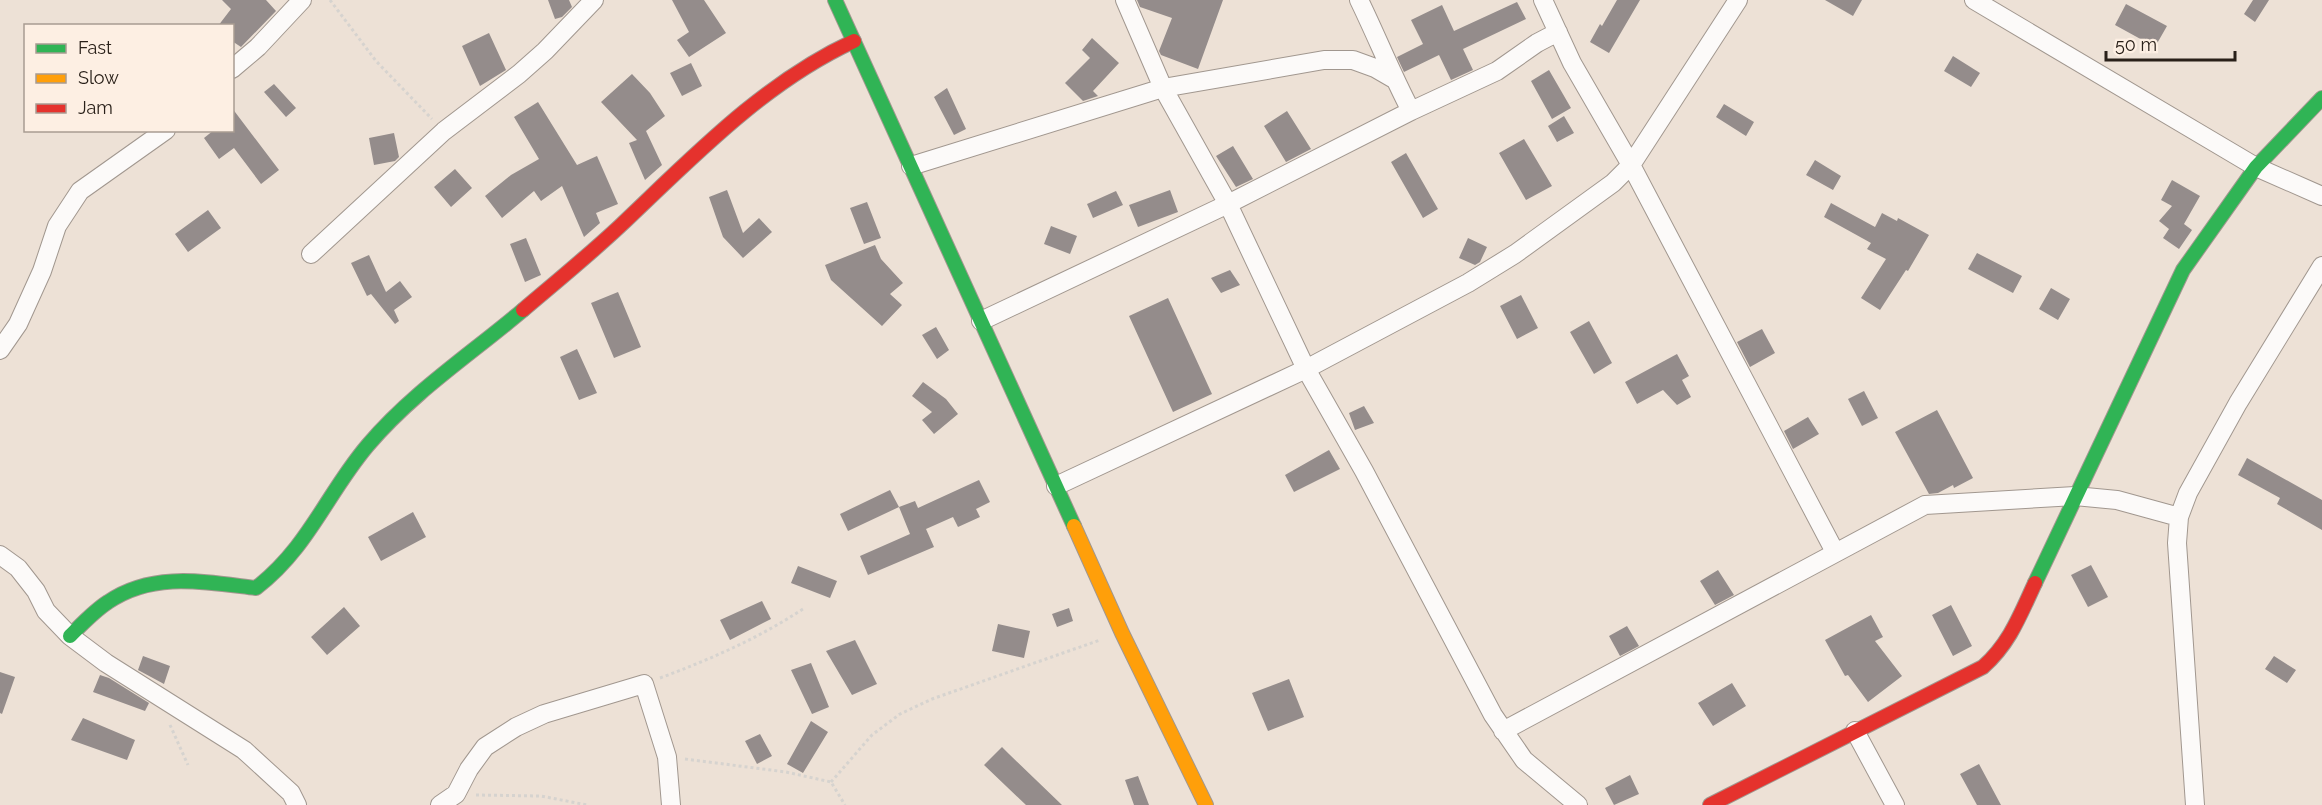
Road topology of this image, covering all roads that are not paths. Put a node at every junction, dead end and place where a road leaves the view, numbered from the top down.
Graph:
1 (302, 0) edge
2 (594, 0) edge
3 (835, 0) edge
4 (1125, 0) edge
5 (1359, 0) edge
6 (1543, 0) edge
7 (1738, 0) edge
8 (1974, 0) edge
9 (1558, 32) junction
10 (854, 41) junction
11 (234, 67) edge
12 (1394, 79) junction
13 (1163, 88) junction
14 (2322, 98) edge
15 (1411, 111) junction
16 (163, 132) edge
17 (1631, 165) junction
18 (911, 166) junction
19 (2256, 167) junction
20 (2322, 196) edge
21 (1228, 204) junction
22 (311, 254) dead end
23 (2322, 266) edge
24 (981, 321) junction
25 (0, 350) edge
26 (1306, 369) junction
27 (1056, 486) junction
28 (2075, 496) junction
29 (2179, 517) junction
30 (1835, 552) junction
31 (0, 555) edge
32 (70, 636) junction
33 (1503, 731) junction
34 (1855, 731) junction
35 (297, 805) edge
36 (440, 805) edge
37 (671, 805) edge
38 (1206, 805) edge
39 (1578, 805) edge
40 (1710, 805) edge
41 (1895, 805) edge
42 (2195, 805) edge

1 - 11 street
2 - 22 street
3 - 10 main road
4 - 13 street
5 - 12 street
6 - 9 street
7 - 17 street
8 - 19 street
9 - 15 street
9 - 17 street
10 - 18 main road
10 - 32 main road
12 - 13 street
12 - 15 street
13 - 18 street
13 - 21 street
14 - 19 main road
15 - 21 street
16 - 25 street
17 - 26 street
17 - 30 street
18 - 24 main road
19 - 20 street
19 - 28 main road
21 - 24 street
21 - 26 street
23 - 29 street
24 - 27 main road
26 - 27 street
26 - 33 street
27 - 38 main road
28 - 29 street
28 - 30 street
28 - 34 main road
29 - 42 street
30 - 33 street
31 - 32 street
32 - 35 street
33 - 39 street
34 - 40 main road
34 - 41 street
36 - 37 street

